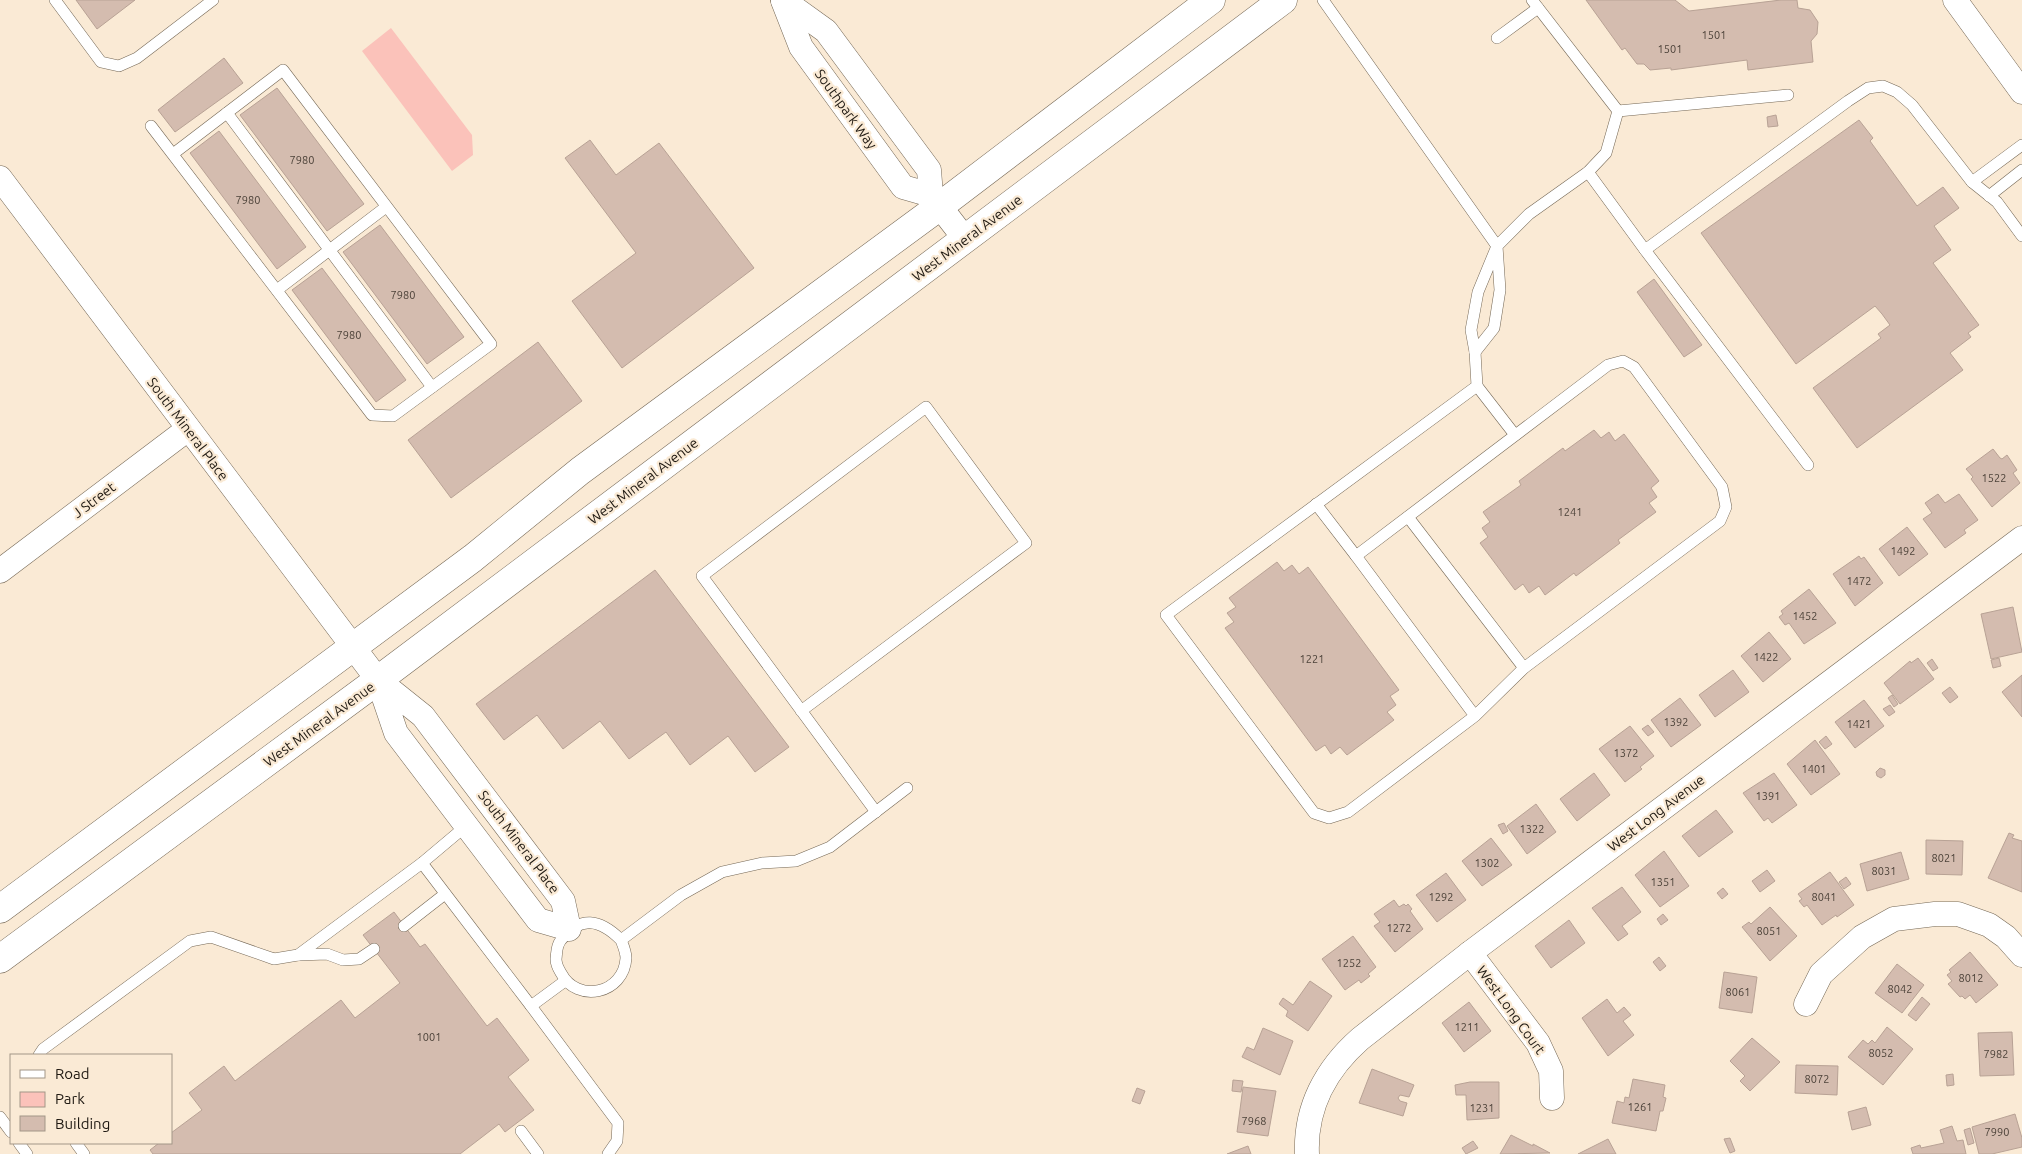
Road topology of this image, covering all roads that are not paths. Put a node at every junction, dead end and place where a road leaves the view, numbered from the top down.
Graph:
1 (55, 0) edge
2 (213, 0) edge
3 (783, 0) edge
4 (1211, 0) edge
5 (1283, 0) edge
6 (1323, 0) edge
7 (1955, 0) edge
8 (1535, 4) edge
9 (1497, 38) dead end
10 (2022, 92) edge
11 (1788, 95) dead end
12 (1618, 112) junction
13 (228, 113) junction
14 (152, 126) dead end
15 (2022, 145) edge
16 (173, 154) junction
17 (2022, 170) edge
18 (1588, 172) junction
19 (0, 178) edge
20 (1972, 182) junction
21 (1989, 196) junction
22 (935, 201) junction
23 (386, 207) junction
24 (2022, 236) edge
25 (965, 239) junction
26 (1497, 246) junction
27 (330, 250) junction
28 (1645, 250) junction
29 (277, 290) junction
30 (1474, 352) junction
31 (1477, 386) junction
32 (432, 387) junction
33 (188, 429) junction
34 (1515, 435) junction
35 (1808, 464) dead end
36 (1316, 504) junction
37 (1408, 517) junction
38 (2022, 538) edge
39 (1356, 556) junction
40 (0, 571) edge
41 (353, 648) junction
42 (1524, 668) junction
43 (378, 680) junction
44 (801, 711) junction
45 (1476, 716) junction
46 (907, 788) dead end
47 (876, 812) junction
48 (466, 826) junction
49 (422, 864) junction
50 (445, 894) junction
51 (0, 909) edge
52 (404, 926) dead end
53 (569, 929) junction
54 (621, 940) junction
55 (374, 949) dead end
56 (1470, 954) junction
57 (298, 955) junction
58 (2022, 955) edge
59 (0, 959) edge
60 (565, 981) junction
61 (1806, 1004) dead end
62 (531, 1006) junction
63 (40, 1054) edge
64 (1552, 1098) dead end
65 (0, 1117) edge
66 (10, 1131) edge
67 (521, 1131) dead end
68 (538, 1154) edge
69 (608, 1154) edge
70 (1307, 1154) edge

1 - 2 lane
3 - 22 street, Southpark Way
3 - 22 street, Southpark Way
4 - 22 main road
5 - 25 main road, West Mineral Avenue
6 - 26 lane
7 - 10 street
8 - 9 lane
8 - 12 lane
11 - 12 lane
12 - 18 lane
13 - 16 lane
13 - 23 lane
13 - 27 lane
14 - 16 lane
15 - 20 lane
16 - 29 lane
17 - 21 lane
18 - 26 lane
18 - 28 lane
19 - 33 street, South Mineral Place
20 - 21 lane
20 - 28 lane
21 - 24 lane
22 - 25 street
22 - 41 main road
23 - 27 lane
23 - 32 lane
25 - 43 main road, West Mineral Avenue
26 - 30 lane
26 - 30 lane
27 - 29 lane
27 - 32 lane
28 - 35 lane
29 - 32 lane
30 - 31 lane
31 - 34 lane
31 - 36 lane
33 - 40 street, J Street
33 - 41 street, South Mineral Place
34 - 37 lane
34 - 42 lane
36 - 39 lane
36 - 45 lane
37 - 39 lane
37 - 42 lane
38 - 56 street, West Long Avenue
39 - 45 lane
41 - 43 street, South Mineral Place
41 - 51 main road
42 - 45 lane
43 - 48 street, South Mineral Place
43 - 53 street, South Mineral Place
43 - 59 main road, West Mineral Avenue
44 - 44 lane
44 - 47 lane
46 - 47 lane
47 - 54 lane
48 - 49 lane
48 - 53 street, South Mineral Place
49 - 50 lane
49 - 57 lane
50 - 52 lane
50 - 62 lane
53 - 54 lane
53 - 60 lane
54 - 60 lane
55 - 57 lane
56 - 64 street, West Long Court
56 - 70 street, West Long Avenue
57 - 63 lane
58 - 61 street
60 - 62 lane
62 - 69 lane
65 - 66 lane
67 - 68 lane

